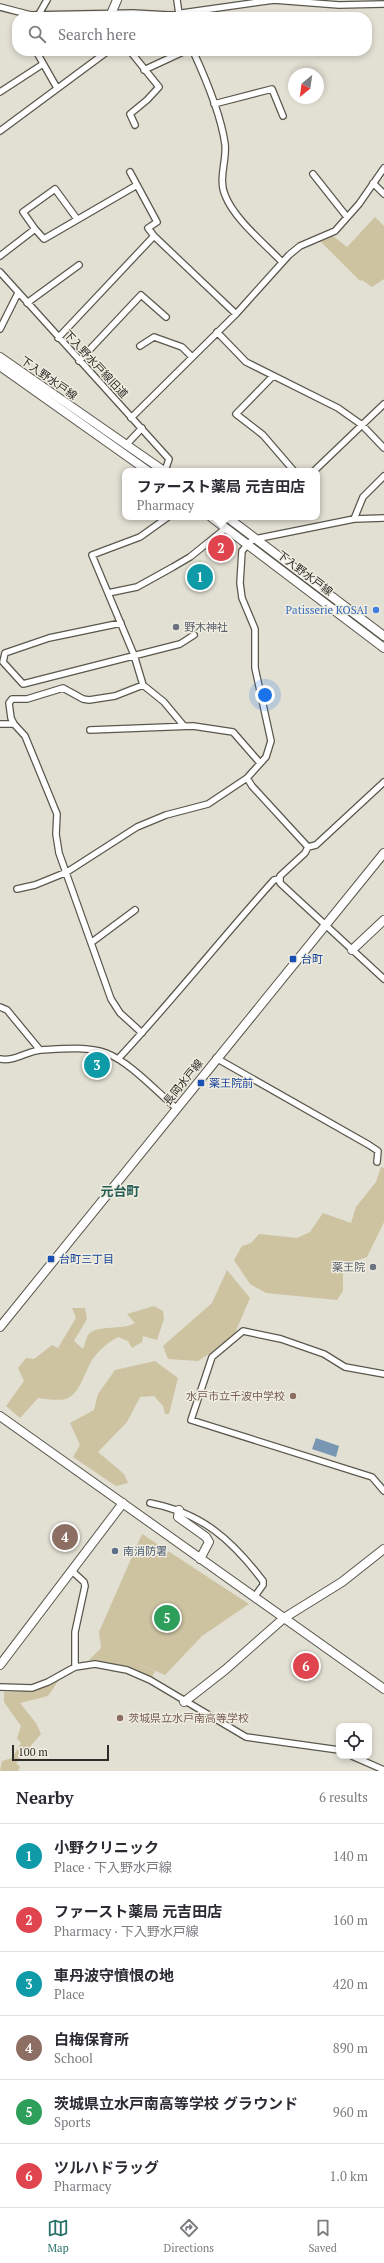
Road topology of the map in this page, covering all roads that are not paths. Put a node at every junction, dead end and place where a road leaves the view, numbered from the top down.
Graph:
1 (47, 0) edge
2 (117, 0) edge
3 (177, 0) edge
4 (384, 4) edge
5 (0, 7) edge
6 (40, 12) edge
7 (112, 12) edge
8 (176, 12) edge
9 (196, 12) edge
10 (12, 13) edge
11 (39, 56) edge
12 (101, 56) edge
13 (134, 56) edge
14 (174, 56) edge
15 (195, 56) edge
16 (43, 64) junction
17 (144, 70) junction
18 (57, 88) junction
19 (0, 92) edge
20 (214, 104) junction
21 (283, 116) dead end
22 (135, 125) dead end
23 (0, 131) edge
24 (384, 168) edge
25 (130, 172) dead end
26 (313, 174) dead end
27 (373, 183) junction
28 (137, 185) junction
29 (384, 194) edge
30 (347, 217) junction
31 (77, 219) junction
32 (35, 229) junction
33 (154, 236) junction
34 (0, 256) edge
35 (282, 262) junction
36 (79, 265) dead end
37 (0, 272) edge
38 (18, 293) junction
39 (27, 303) junction
40 (236, 314) junction
41 (166, 316) dead end
42 (0, 329) edge
43 (217, 332) junction
44 (58, 338) junction
45 (140, 346) dead end
46 (0, 357) edge
47 (192, 357) junction
48 (79, 361) junction
49 (0, 366) edge
50 (273, 376) junction
51 (384, 404) edge
52 (131, 418) junction
53 (362, 425) junction
54 (142, 428) junction
55 (126, 445) junction
56 (384, 448) edge
57 (144, 468) edge
58 (160, 468) edge
59 (165, 468) edge
60 (291, 468) edge
61 (317, 468) edge
62 (384, 476) edge
63 (384, 518) edge
64 (354, 519) junction
65 (164, 520) edge
66 (215, 520) edge
67 (231, 520) edge
68 (226, 528) junction
69 (255, 539) junction
70 (248, 544) junction
71 (108, 593) junction
72 (121, 623) junction
73 (194, 635) dead end
74 (384, 636) edge
75 (384, 648) edge
76 (134, 655) junction
77 (143, 685) junction
78 (0, 724) edge
79 (14, 724) junction
80 (184, 726) junction
81 (90, 730) dead end
82 (260, 763) junction
83 (247, 778) junction
84 (384, 782) edge
85 (308, 847) junction
86 (384, 853) edge
87 (67, 872) junction
88 (279, 879) junction
89 (17, 889) dead end
90 (135, 910) dead end
91 (384, 920) edge
92 (325, 925) junction
93 (92, 942) junction
94 (352, 950) junction
95 (384, 979) edge
96 (0, 1007) edge
97 (142, 1033) junction
98 (40, 1050) junction
99 (216, 1058) junction
100 (0, 1059) edge
101 (118, 1059) junction
102 (176, 1108) junction
103 (377, 1162) dead end
104 (0, 1327) edge
105 (384, 1374) edge
106 (0, 1416) edge
107 (384, 1491) edge
108 (150, 1503) dead end
109 (123, 1504) junction
110 (179, 1510) junction
111 (384, 1549) edge
112 (200, 1559) junction
113 (72, 1571) junction
114 (255, 1596) junction
115 (284, 1618) junction
116 (0, 1665) edge
117 (75, 1667) junction
118 (0, 1687) edge
119 (384, 1689) edge
120 (184, 1702) junction
121 (336, 1749) edge
122 (359, 1759) edge
123 (384, 1770) edge

1 - 6 street
2 - 7 main road
3 - 8 street
4 - 9 street
5 - 10 street
11 - 16 street
12 - 18 street
13 - 17 street
14 - 17 street
15 - 20 street
16 - 18 street
16 - 19 street
17 - 22 street
18 - 23 street
20 - 21 street
20 - 35 street
24 - 27 street
25 - 28 street
26 - 30 street
27 - 29 street
27 - 30 street
28 - 31 street
28 - 33 street
30 - 35 street
31 - 32 street
31 - 32 street
32 - 34 street
33 - 40 street
33 - 44 street
35 - 40 street
36 - 39 street
37 - 38 street, 下入野水戸線旧道
38 - 39 street, 下入野水戸線旧道
38 - 42 street
39 - 44 street, 下入野水戸線旧道
40 - 43 street
41 - 48 street
43 - 47 street
43 - 50 street
44 - 48 street, 下入野水戸線旧道
45 - 47 street
46 - 55 main road, 下入野水戸線
47 - 52 street
48 - 52 street, 下入野水戸線旧道
49 - 57 main road, 下入野水戸線
50 - 53 street
50 - 60 street
51 - 53 street
52 - 54 street, 下入野水戸線旧道
53 - 56 street
53 - 61 street
54 - 55 street
54 - 59 street, 下入野水戸線旧道
55 - 58 main road, 下入野水戸線
62 - 64 street
63 - 64 street
64 - 69 street
65 - 71 street
66 - 68 main road, 下入野水戸線
67 - 69 main road, 下入野水戸線
68 - 70 main road, 下入野水戸線
68 - 71 street
69 - 70 street
69 - 74 main road, 下入野水戸線
70 - 75 main road, 下入野水戸線
70 - 82 street
71 - 72 street
72 - 76 street
72 - 76 street
73 - 76 street
76 - 77 street
77 - 79 street
77 - 80 street
78 - 79 street
79 - 87 street
80 - 81 street
80 - 82 street
82 - 83 street
83 - 85 street
83 - 87 street
84 - 85 street
85 - 88 street
86 - 92 main road, 長岡水戸線
87 - 89 street
87 - 93 street
88 - 92 street
88 - 97 street
90 - 93 street
91 - 94 main road
92 - 94 street
92 - 99 main road, 長岡水戸線
93 - 97 street
94 - 95 street
96 - 98 street
97 - 101 street
98 - 100 street
98 - 101 street
99 - 102 main road, 長岡水戸線
99 - 103 street
101 - 102 street
102 - 104 main road, 長岡水戸線
105 - 107 street
106 - 109 main road
108 - 110 street
109 - 112 main road
109 - 113 main road
110 - 112 main road
110 - 114 street
111 - 115 main road
112 - 114 main road
113 - 116 main road
113 - 117 street
114 - 115 main road
115 - 119 main road
115 - 120 main road
117 - 118 street
117 - 120 street
120 - 121 street
122 - 123 street

